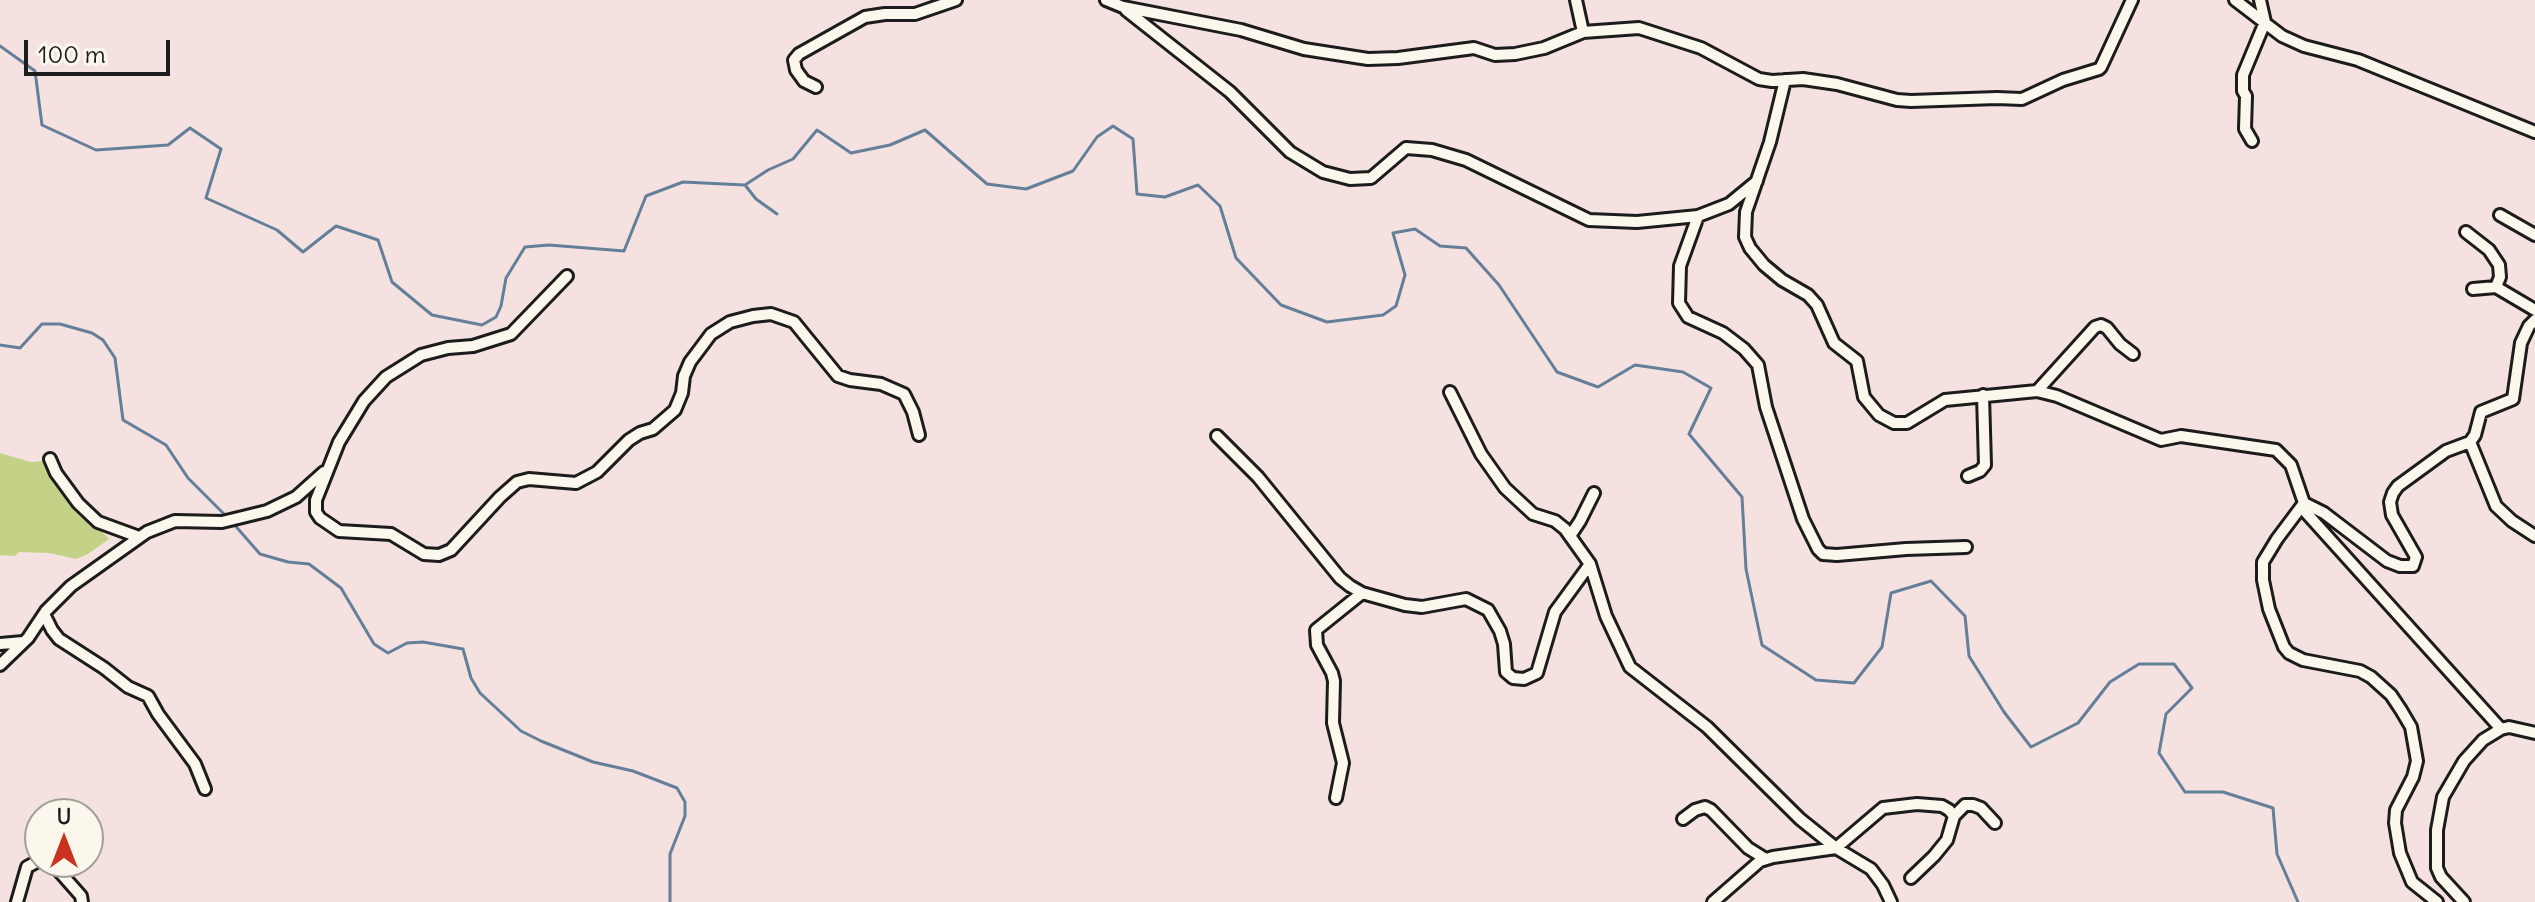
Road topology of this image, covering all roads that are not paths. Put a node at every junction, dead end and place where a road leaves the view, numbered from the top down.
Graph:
1 (956, 0) edge
2 (1106, 0) edge
3 (1563, 0) edge
4 (2132, 0) edge
5 (2235, 0) edge
6 (2260, 0) edge
7 (1576, 4) edge
8 (1123, 7) junction
9 (2265, 22) junction
10 (1583, 32) junction
11 (1785, 80) junction
12 (816, 87) dead end
13 (2535, 132) edge
14 (2252, 141) dead end
15 (1758, 180) junction
16 (2500, 215) dead end
17 (1698, 216) junction
18 (2466, 232) dead end
19 (2535, 235) edge
20 (567, 276) dead end
21 (2496, 287) junction
22 (2473, 289) dead end
23 (2535, 310) edge
24 (2535, 320) edge
25 (2133, 354) dead end
26 (2037, 391) junction
27 (1450, 392) dead end
28 (1983, 395) junction
29 (919, 435) dead end
30 (1217, 436) dead end
31 (2470, 442) junction
32 (50, 459) dead end
33 (326, 471) junction
34 (1968, 476) dead end
35 (1594, 493) dead end
36 (2302, 505) junction
37 (1570, 536) junction
38 (2535, 536) edge
39 (139, 537) junction
40 (1966, 547) dead end
41 (1590, 564) junction
42 (1362, 593) junction
43 (44, 614) junction
44 (23, 642) junction
45 (0, 644) edge
46 (0, 665) edge
47 (2501, 729) junction
48 (2535, 733) edge
49 (205, 789) dead end
50 (1336, 798) dead end
51 (1954, 816) junction
52 (1683, 819) dead end
53 (1995, 823) dead end
54 (1836, 848) junction
55 (1764, 858) junction
56 (24, 878) edge
57 (65, 878) edge
58 (1911, 878) dead end
59 (17, 902) edge
60 (82, 902) edge
61 (1713, 902) edge
62 (1891, 902) edge
63 (2437, 902) edge
64 (2464, 902) edge

1 - 12 street
2 - 8 street
3 - 7 street
4 - 11 street
5 - 9 street
6 - 9 street
7 - 10 street
8 - 10 street
8 - 17 street
9 - 13 street
9 - 14 street
10 - 11 street
11 - 15 street
15 - 17 street
15 - 28 street
16 - 19 street
17 - 40 street
18 - 21 street
20 - 33 street
21 - 22 street
21 - 23 street
24 - 31 street
25 - 26 street
26 - 28 street
26 - 36 street
27 - 37 street
28 - 34 street
29 - 33 street
30 - 42 street
31 - 36 street
31 - 38 street
32 - 39 street
33 - 39 street
35 - 37 street
36 - 47 street
36 - 63 street
37 - 41 street
39 - 43 street
41 - 42 street
41 - 54 street
42 - 50 street
43 - 44 street
43 - 49 street
44 - 45 street
44 - 46 street
47 - 48 street
47 - 64 street
51 - 53 street
51 - 54 street
51 - 58 street
52 - 55 street
54 - 55 street
54 - 62 street
55 - 61 street
56 - 59 street
57 - 60 street

